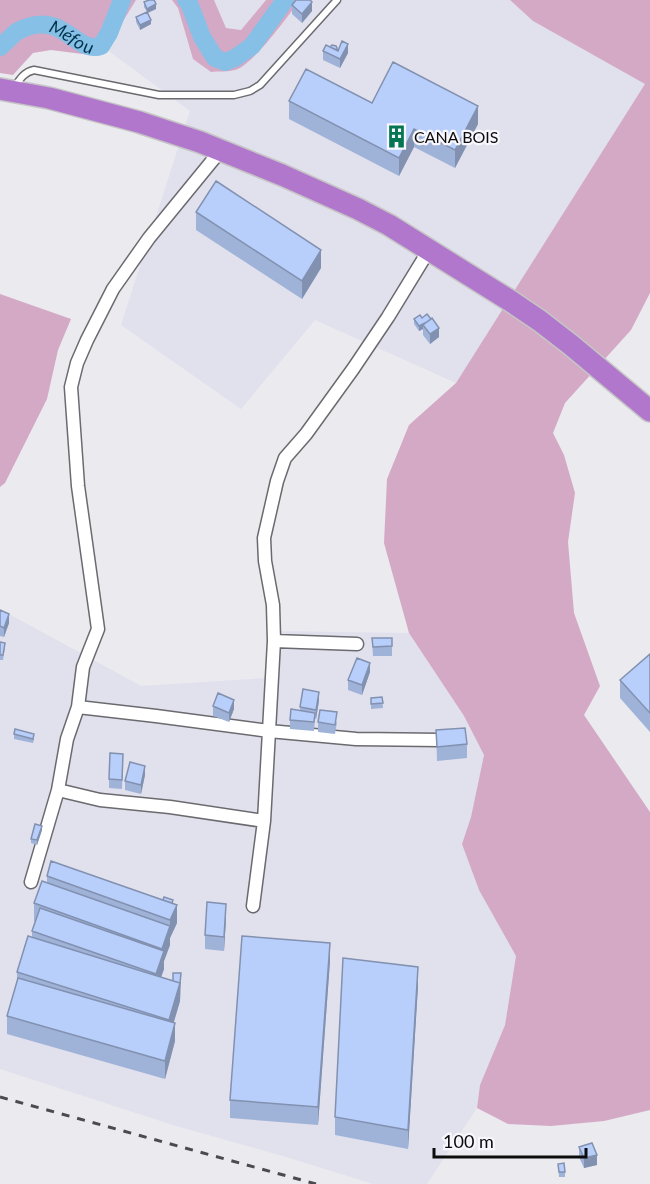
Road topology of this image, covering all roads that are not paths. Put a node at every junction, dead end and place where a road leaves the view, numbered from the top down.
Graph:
1 (337, 0) edge
2 (6, 90) edge
3 (221, 150) junction
4 (429, 250) junction
5 (650, 411) edge
6 (274, 642) junction
7 (357, 644) dead end
8 (78, 707) junction
9 (269, 731) junction
10 (441, 740) edge
11 (58, 790) junction
12 (264, 820) junction
13 (31, 882) dead end
14 (253, 906) dead end

1 - 2 lane
2 - 3 highway
3 - 4 highway
3 - 8 street
4 - 5 highway
4 - 6 street
6 - 7 street
6 - 9 street
8 - 9 street
8 - 11 street
9 - 10 street
9 - 12 street
11 - 12 street
11 - 13 street
12 - 14 street

